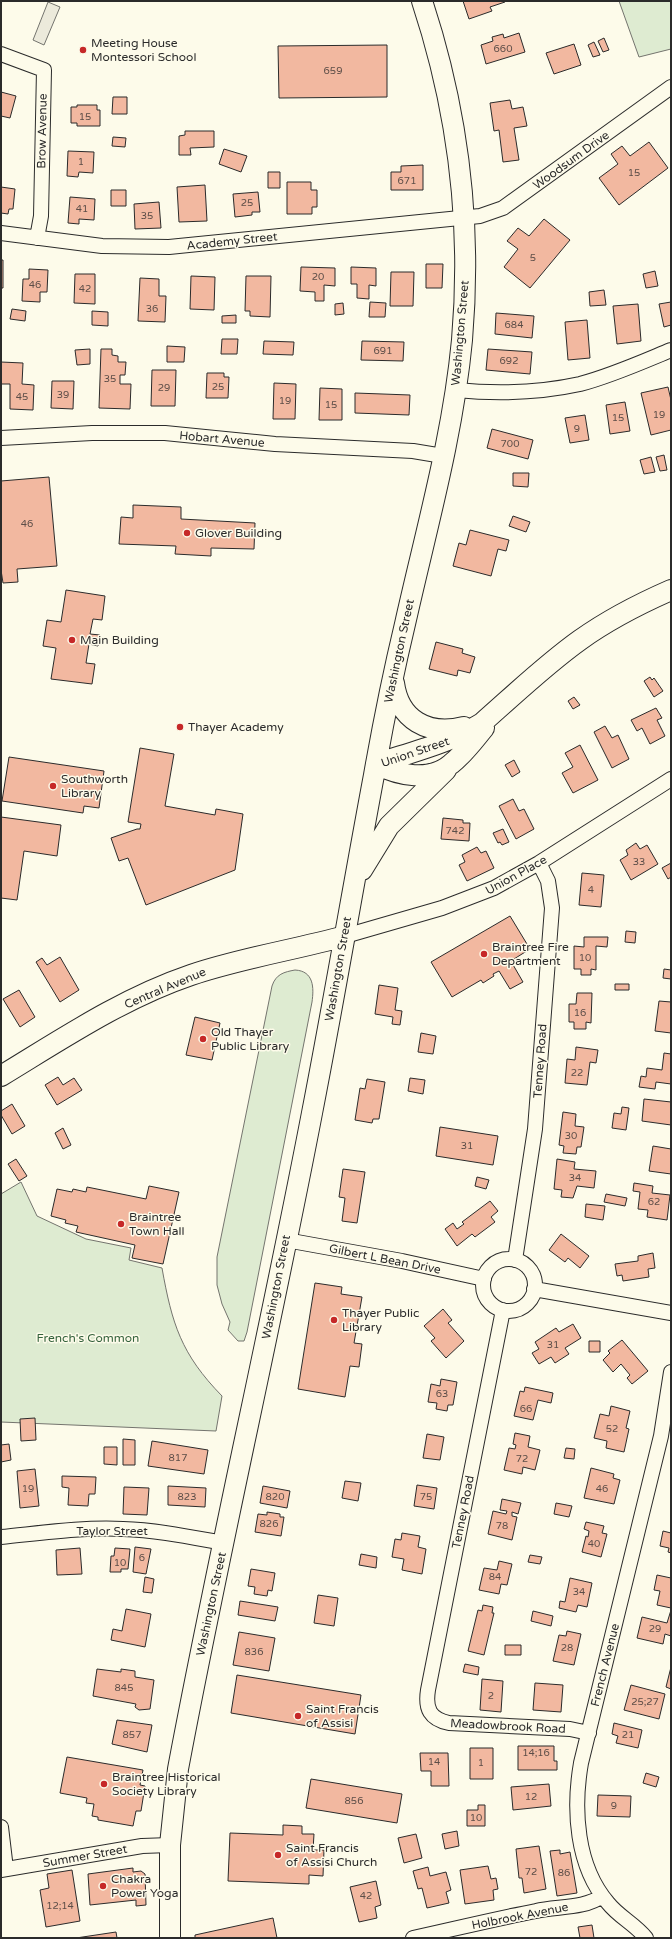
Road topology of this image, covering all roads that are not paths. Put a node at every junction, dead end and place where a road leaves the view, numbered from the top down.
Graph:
1 (422, 1) edge
2 (1, 54) edge
3 (671, 87) edge
4 (464, 218) junction
5 (1, 233) edge
6 (38, 238) junction
7 (671, 350) edge
8 (456, 390) junction
9 (1, 438) edge
10 (443, 456) junction
11 (671, 590) edge
12 (393, 678) junction
13 (511, 698) junction
14 (376, 764) junction
15 (451, 764) junction
16 (671, 779) edge
17 (540, 862) junction
18 (354, 884) junction
19 (345, 936) junction
20 (1, 1076) edge
21 (286, 1240) junction
22 (515, 1260) junction
23 (484, 1279) junction
24 (534, 1289) junction
25 (503, 1310) junction
26 (671, 1313) edge
27 (671, 1372) edge
28 (1, 1537) edge
29 (223, 1543) junction
30 (430, 1713) joint
31 (589, 1733) junction
32 (1, 1828) edge
33 (170, 1845) junction
34 (3, 1870) edge
35 (602, 1896) junction
36 (170, 1938) edge
37 (413, 1938) edge
38 (646, 1938) edge

1 - 4 main road, Washington Street
2 - 6 street, Brow Avenue
3 - 4 street, Woodsum Drive
4 - 6 street, Academy Street
4 - 8 main road, Washington Street
5 - 6 street, Academy Street
7 - 8 street
8 - 10 main road, Washington Street
9 - 10 street, Hobart Avenue
10 - 12 main road, Washington Street
11 - 13 main road, Union Street
12 - 13 main road
12 - 14 main road, Washington Street
13 - 14 main road, Union Street
13 - 15 main road, Union Street
14 - 15 main road, Union Street
14 - 18 main road, Washington Street
15 - 18 main road
16 - 17 street, Union Place
17 - 19 street, Union Place
17 - 22 street, Tenney Road
18 - 19 main road, Washington Street
19 - 20 main road, Central Avenue
19 - 21 main road, Washington Street
21 - 23 street, Gilbert L Bean Drive
21 - 29 main road, Washington Street
22 - 23 street
22 - 24 street
23 - 25 street
24 - 25 street
24 - 26 street
25 - 30 street, Tenney Road
27 - 31 street, French Avenue
28 - 29 street, Taylor Street
29 - 33 main road, Washington Street
30 - 31 street, Meadowbrook Road
31 - 35 street, French Avenue
32 - 34 street
33 - 34 street, Summer Street
33 - 36 main road, Washington Street
35 - 37 street, Holbrook Avenue
35 - 38 street, French Avenue

